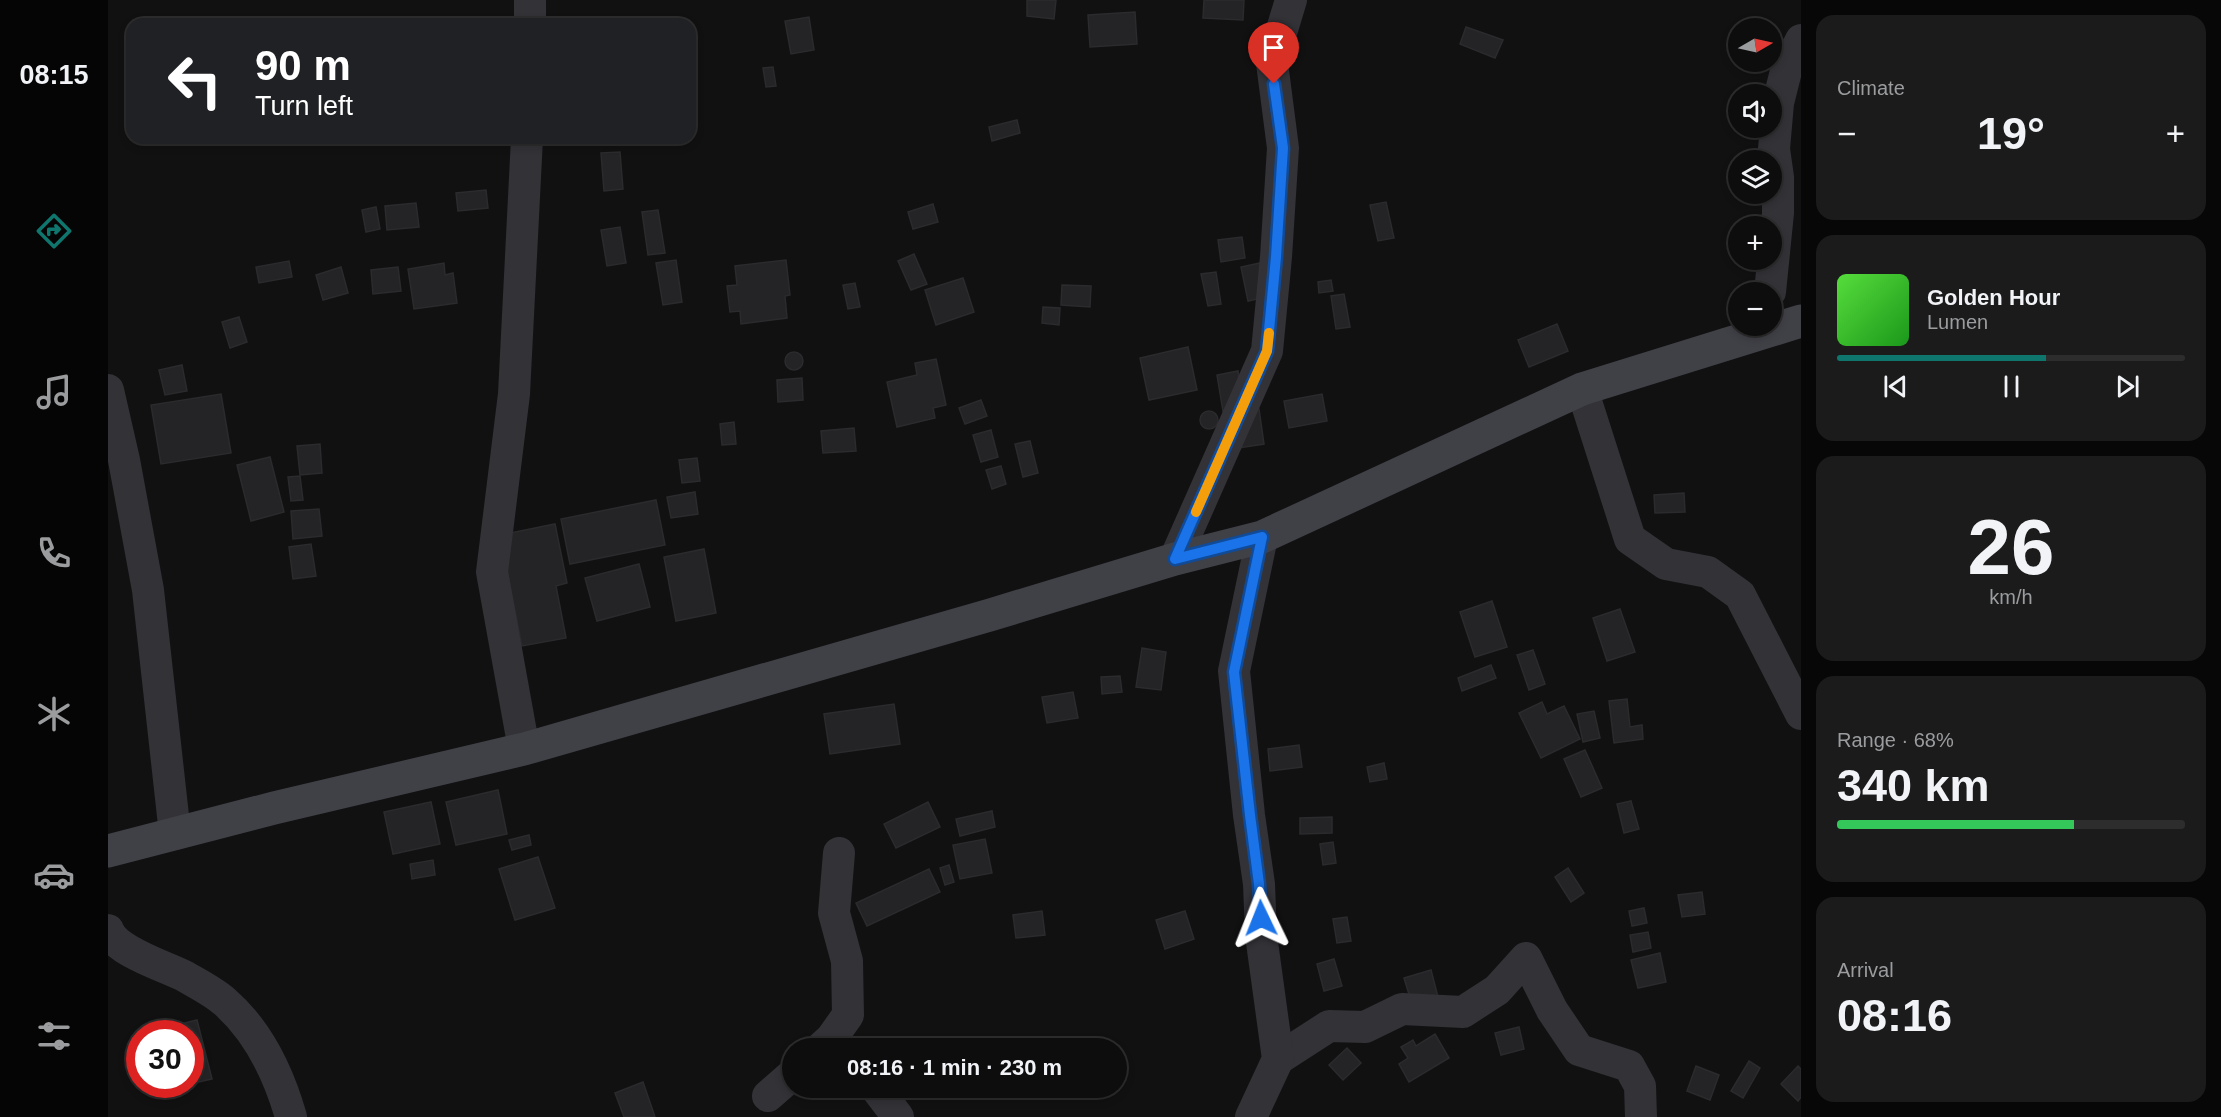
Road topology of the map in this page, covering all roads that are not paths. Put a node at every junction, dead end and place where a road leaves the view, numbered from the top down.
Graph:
1 (530, 0) edge
2 (1291, 0) edge
3 (530, 18) edge
4 (1801, 40) edge
5 (527, 144) edge
6 (1771, 282) edge
7 (1801, 321) edge
8 (1782, 325) edge
9 (1744, 336) edge
10 (1582, 389) junction
11 (108, 390) edge
12 (1262, 537) junction
13 (1175, 559) junction
14 (1801, 714) edge
15 (524, 749) junction
16 (175, 834) junction
17 (108, 851) edge
18 (839, 853) dead end
19 (108, 930) edge
20 (848, 1015) junction
21 (832, 1038) edge
22 (847, 1038) edge
23 (1278, 1059) junction
24 (782, 1084) edge
25 (768, 1096) dead end
26 (884, 1098) edge
27 (291, 1117) edge
28 (898, 1117) edge
29 (1251, 1117) edge
30 (1641, 1117) edge

1 - 3 street
2 - 13 street
4 - 6 street
5 - 15 street
7 - 8 main road
9 - 10 main road
10 - 12 main road
10 - 14 street
11 - 16 street
12 - 13 main road
12 - 23 street
13 - 15 main road
15 - 16 main road
16 - 17 main road
18 - 20 street
19 - 27 street
20 - 21 street
20 - 22 street
23 - 29 street
23 - 30 street
24 - 25 street
26 - 28 street

